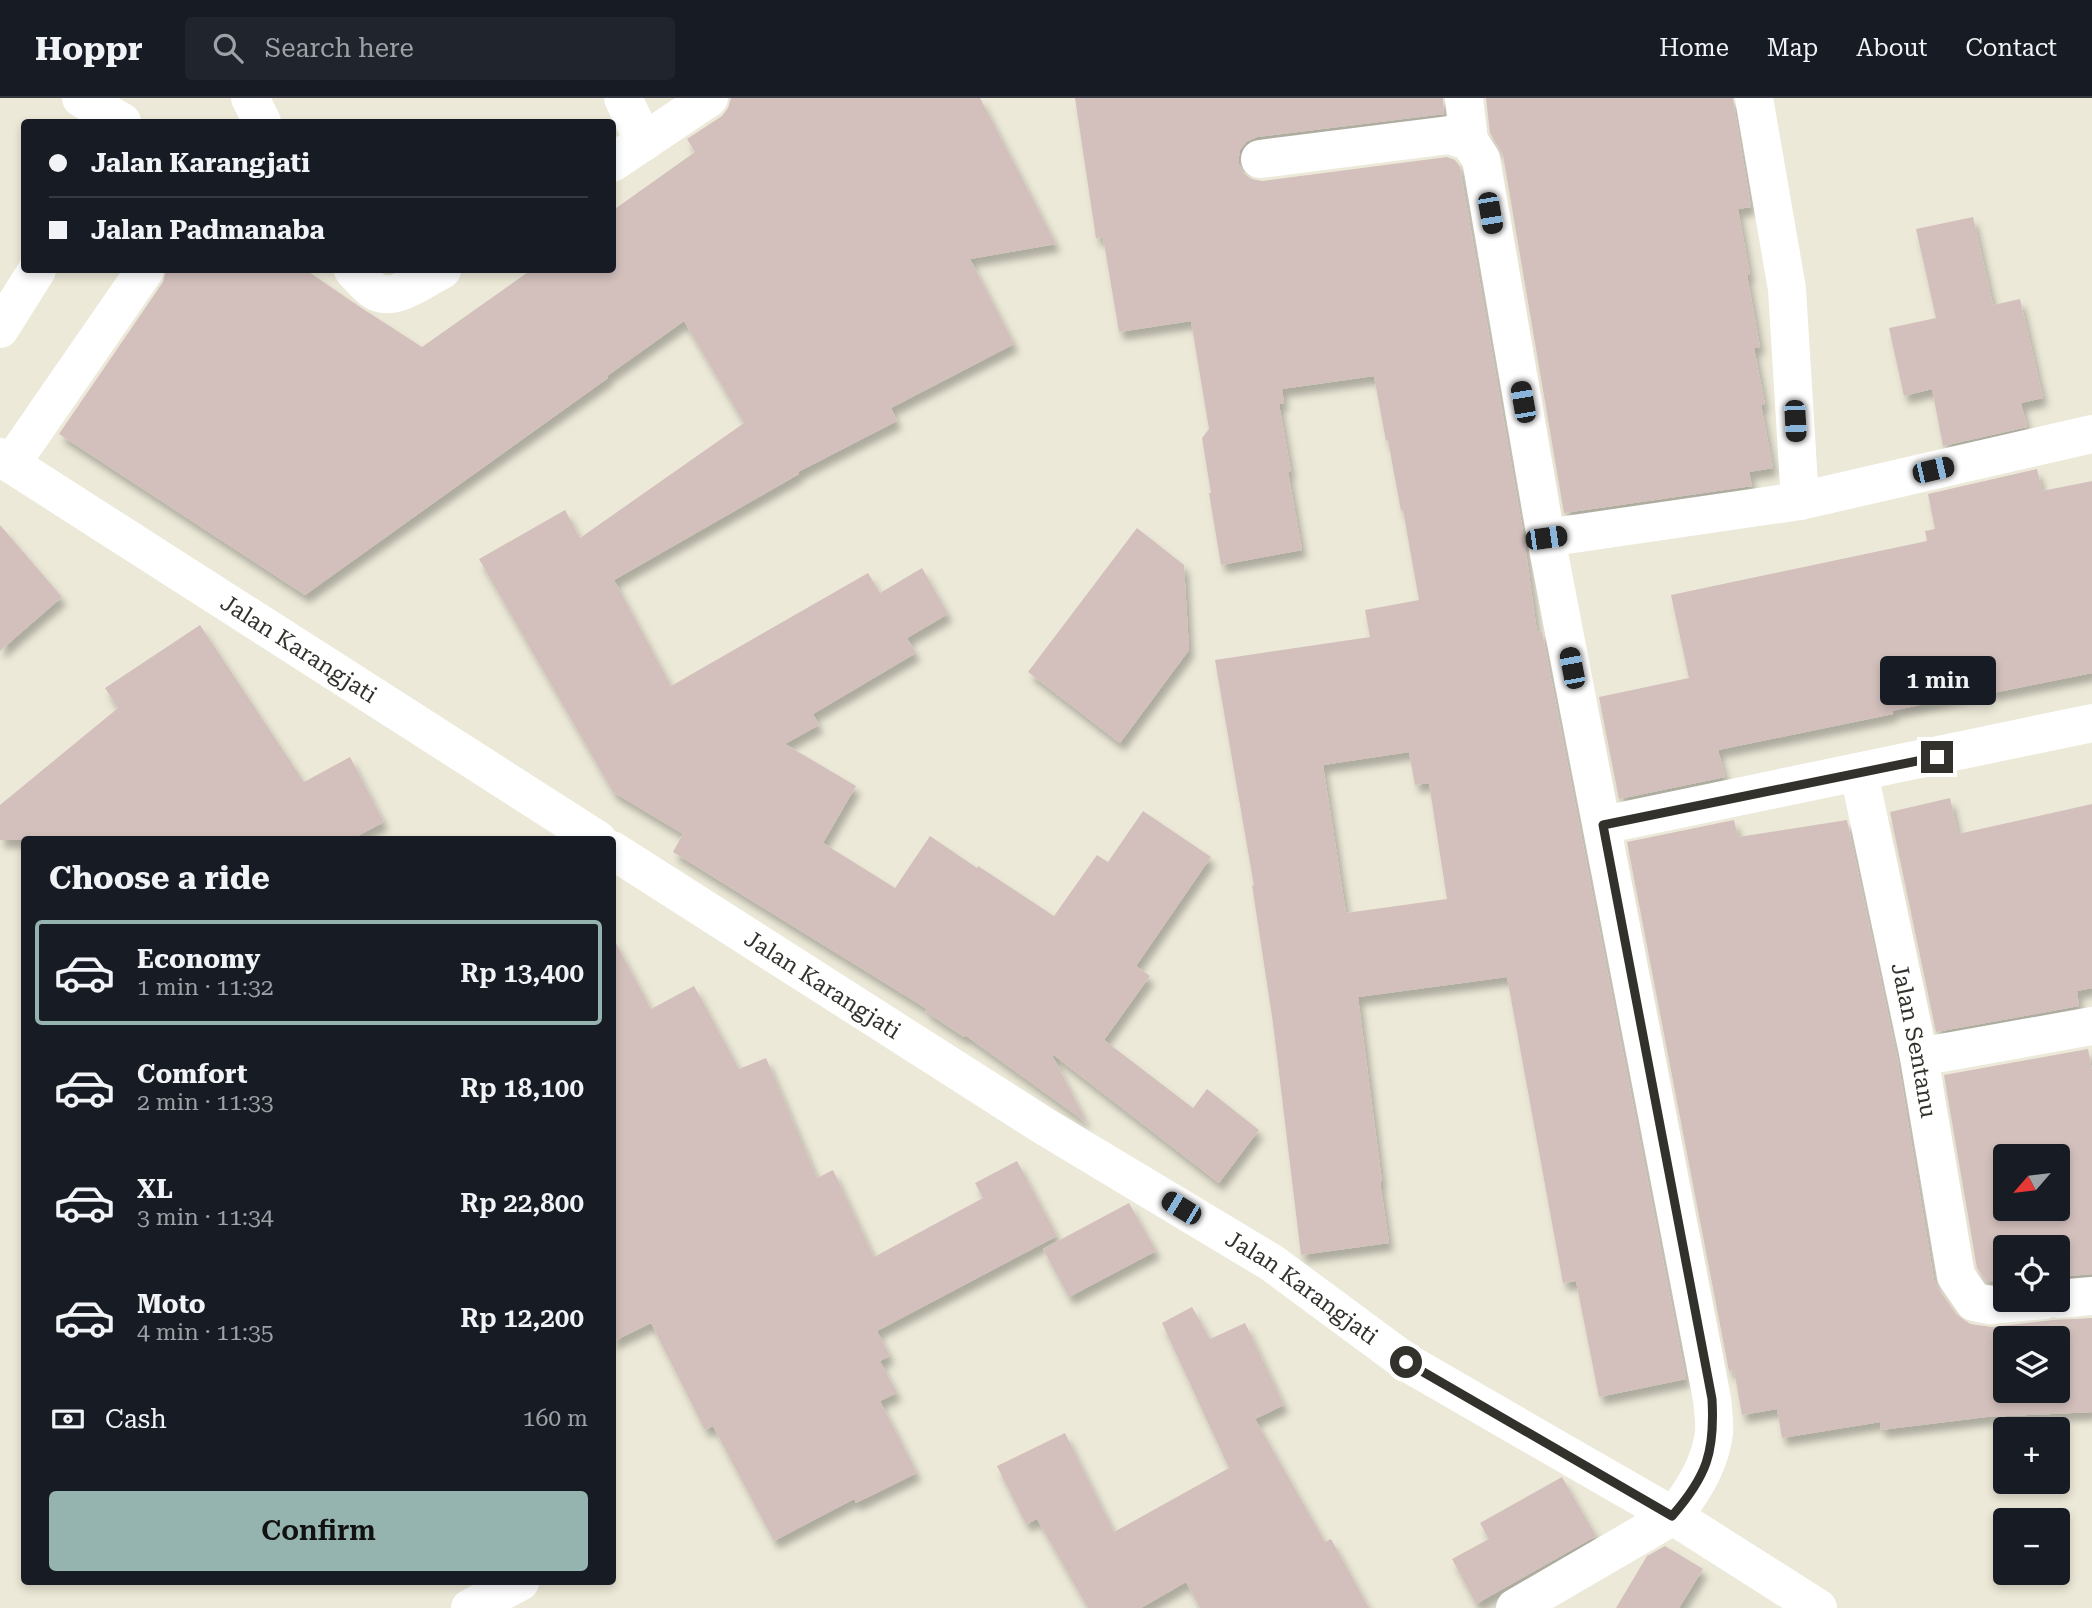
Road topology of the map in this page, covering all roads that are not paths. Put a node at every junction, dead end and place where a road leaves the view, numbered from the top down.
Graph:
1 (81, 98) edge
2 (250, 98) edge
3 (622, 98) edge
4 (709, 98) edge
5 (1464, 98) edge
6 (1754, 98) edge
7 (117, 119) edge
8 (260, 119) edge
9 (1469, 141) junction
10 (644, 142) junction
11 (1261, 159) dead end
12 (616, 160) edge
13 (35, 273) edge
14 (143, 273) edge
15 (356, 273) edge
16 (436, 273) edge
17 (0, 329) edge
18 (2092, 434) edge
19 (6, 460) edge
20 (1800, 500) junction
21 (1546, 538) junction
22 (2092, 723) edge
23 (1859, 773) junction
24 (1603, 825) junction
25 (592, 836) edge
26 (616, 853) edge
27 (2092, 1026) edge
28 (1919, 1057) junction
29 (2092, 1296) edge
30 (2070, 1298) edge
31 (1993, 1305) edge
32 (1672, 1516) junction
33 (514, 1585) edge
34 (470, 1608) edge
35 (1515, 1608) edge
36 (1818, 1608) edge

1 - 7 street
2 - 8 street
3 - 10 street
4 - 10 street
5 - 9 street
6 - 20 street
9 - 11 street
9 - 21 street
10 - 12 street
13 - 17 street
14 - 19 street
15 - 16 street
18 - 20 street
19 - 25 street, Jalan Karangjati
20 - 21 street
21 - 24 street
22 - 23 street
23 - 24 street
23 - 28 street, Jalan Sentanu
24 - 32 street
26 - 32 street, Jalan Karangjati
27 - 28 street
28 - 31 street, Jalan Sentanu
29 - 30 street
32 - 35 street
32 - 36 street, Jalan Karangjati
33 - 34 street

